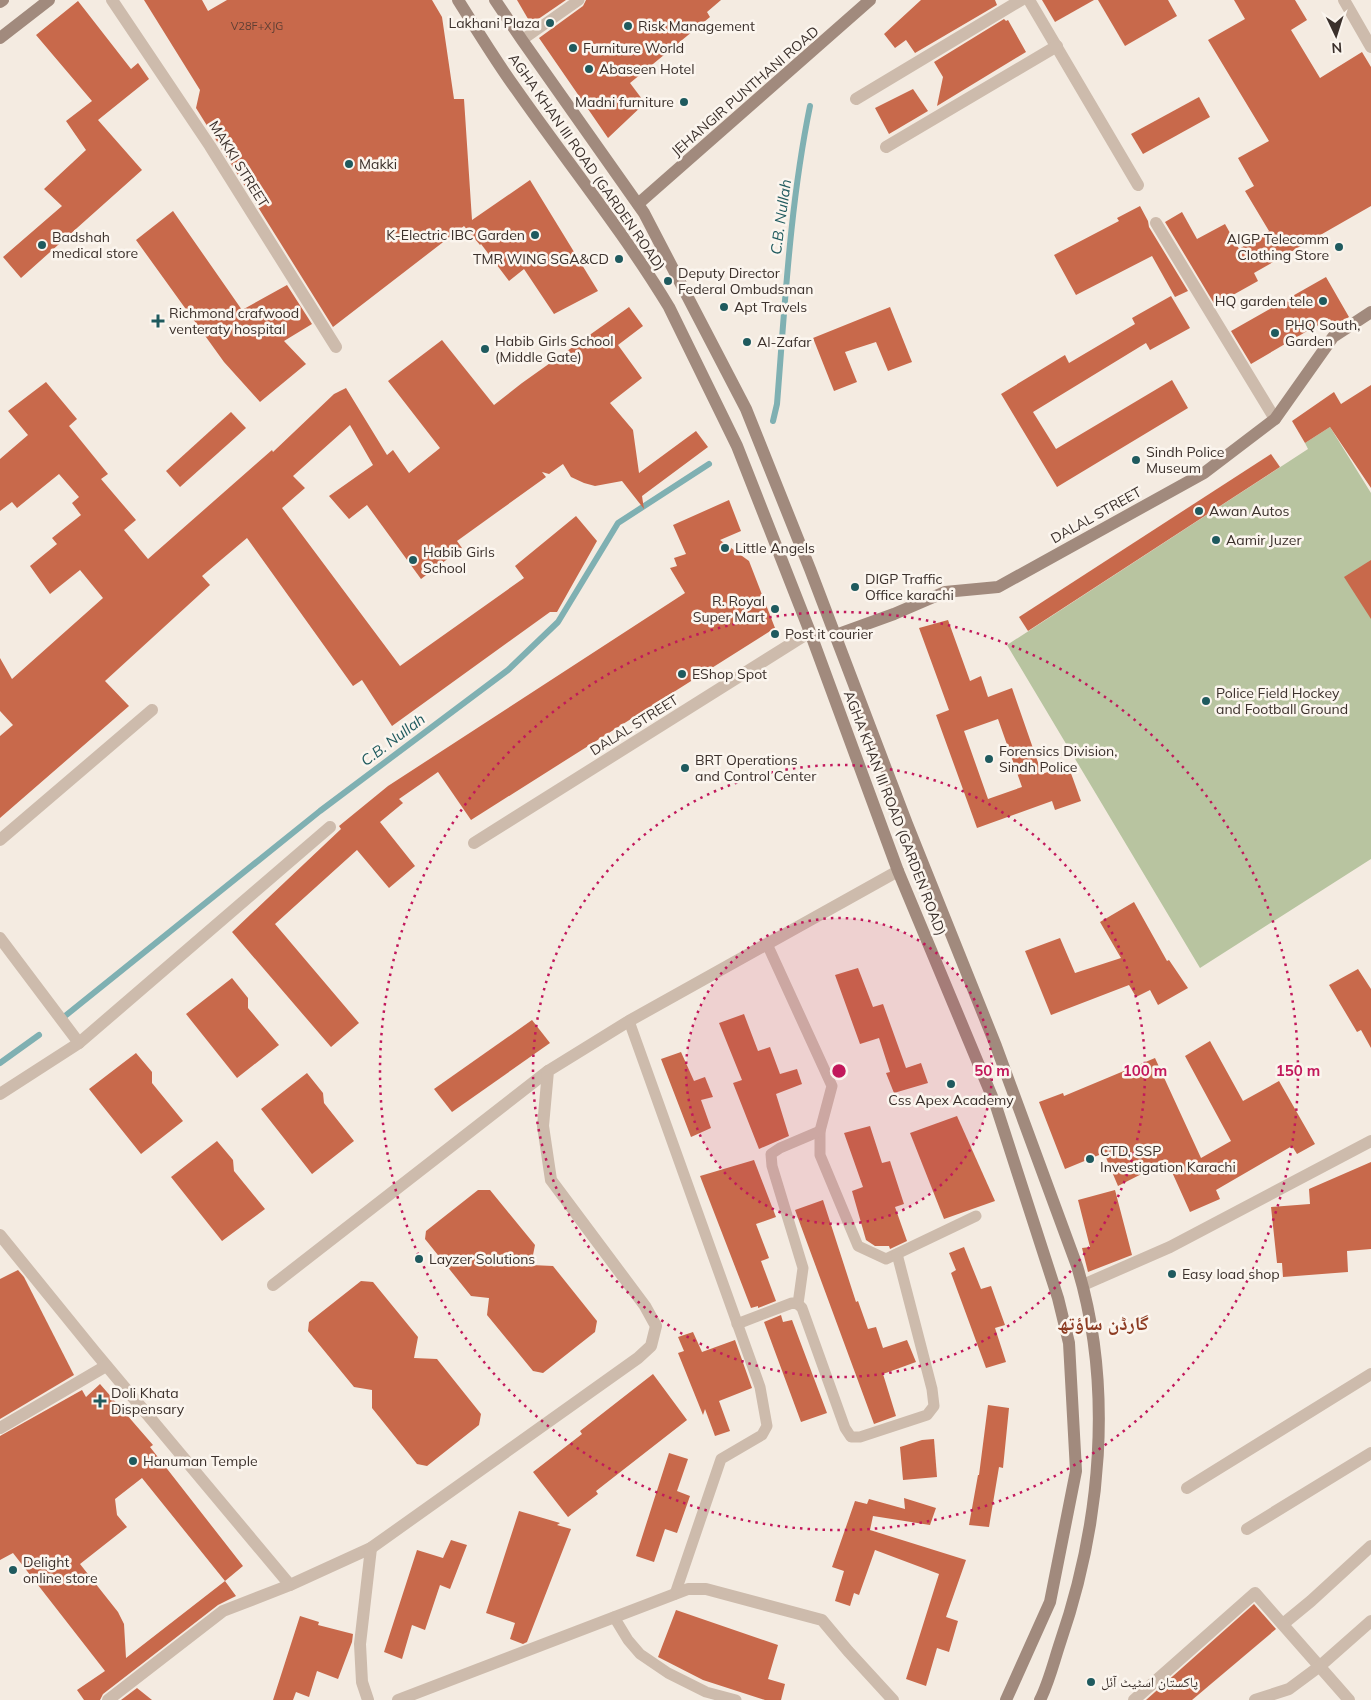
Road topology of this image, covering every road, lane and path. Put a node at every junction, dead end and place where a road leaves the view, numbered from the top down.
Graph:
1 (49, 0) edge
2 (112, 0) edge
3 (458, 0) edge
4 (496, 0) edge
5 (580, 0) edge
6 (870, 0) edge
7 (1021, 0) edge
8 (1029, 0) edge
9 (1344, 0) edge
10 (0, 38) edge
11 (522, 40) junction
12 (1057, 46) junction
13 (1371, 47) edge
14 (856, 99) dead end
15 (886, 147) dead end
16 (1138, 185) dead end
17 (638, 204) junction
18 (1156, 223) dead end
19 (1371, 312) edge
20 (336, 347) dead end
21 (1275, 419) junction
22 (810, 632) junction
23 (836, 635) junction
24 (152, 710) dead end
25 (330, 827) dead end
26 (0, 840) edge
27 (474, 843) dead end
28 (898, 871) junction
29 (0, 938) edge
30 (767, 944) junction
31 (630, 1021) junction
32 (79, 1042) junction
33 (548, 1070) junction
34 (0, 1094) edge
35 (820, 1131) junction
36 (1371, 1141) edge
37 (976, 1216) dead end
38 (0, 1234) edge
39 (897, 1254) junction
40 (273, 1285) dead end
41 (1082, 1285) junction
42 (798, 1304) junction
43 (737, 1324) junction
44 (106, 1366) junction
45 (1371, 1374) edge
46 (0, 1428) edge
47 (1371, 1453) edge
48 (1186, 1488) dead end
49 (1247, 1529) dead end
50 (1371, 1546) edge
51 (371, 1548) junction
52 (290, 1584) junction
53 (676, 1594) junction
54 (614, 1617) junction
55 (1371, 1621) edge
56 (1283, 1624) junction
57 (1320, 1666) junction
58 (108, 1700) edge
59 (368, 1700) edge
60 (398, 1700) edge
61 (736, 1700) edge
62 (893, 1700) edge
63 (1006, 1700) edge
64 (1040, 1700) edge
65 (1134, 1700) edge
66 (1256, 1700) edge
67 (1349, 1700) edge

1 - 10 main road
2 - 20 street, MAKKI STREET
3 - 22 main road, AGHA KHAN III ROAD (GARDEN ROAD)
4 - 11 main road, AGHA KHAN III ROAD (GARDEN ROAD)
5 - 11 lane
6 - 17 main road, JEHANGIR PUNTHANI ROAD
7 - 14 street
8 - 12 street
9 - 13 street
11 - 17 main road, AGHA KHAN III ROAD (GARDEN ROAD)
12 - 15 street
12 - 16 street
17 - 23 main road, AGHA KHAN III ROAD (GARDEN ROAD)
18 - 21 street
19 - 21 main road, DALAL STREET
21 - 23 main road, DALAL STREET
22 - 27 street, DALAL STREET
22 - 28 main road, AGHA KHAN III ROAD (GARDEN ROAD)
23 - 41 main road, AGHA KHAN III ROAD (GARDEN ROAD)
24 - 26 street
25 - 32 street
28 - 30 street
28 - 63 main road, AGHA KHAN III ROAD (GARDEN ROAD)
29 - 32 street
30 - 31 street
30 - 35 lane
31 - 33 street
31 - 43 lane
32 - 34 street
33 - 40 street
33 - 51 street
35 - 39 lane
35 - 42 lane
36 - 41 street
37 - 39 lane
38 - 44 street
39 - 42 lane
41 - 64 main road, AGHA KHAN III ROAD (GARDEN ROAD)
42 - 43 lane
43 - 53 lane
44 - 46 street
44 - 52 street
45 - 48 street
47 - 49 street
50 - 56 street
51 - 52 street
51 - 59 street
52 - 58 street
53 - 54 street
53 - 62 street
54 - 60 street
54 - 61 lane
55 - 57 street
56 - 57 street
56 - 65 street
57 - 66 street
57 - 67 street

